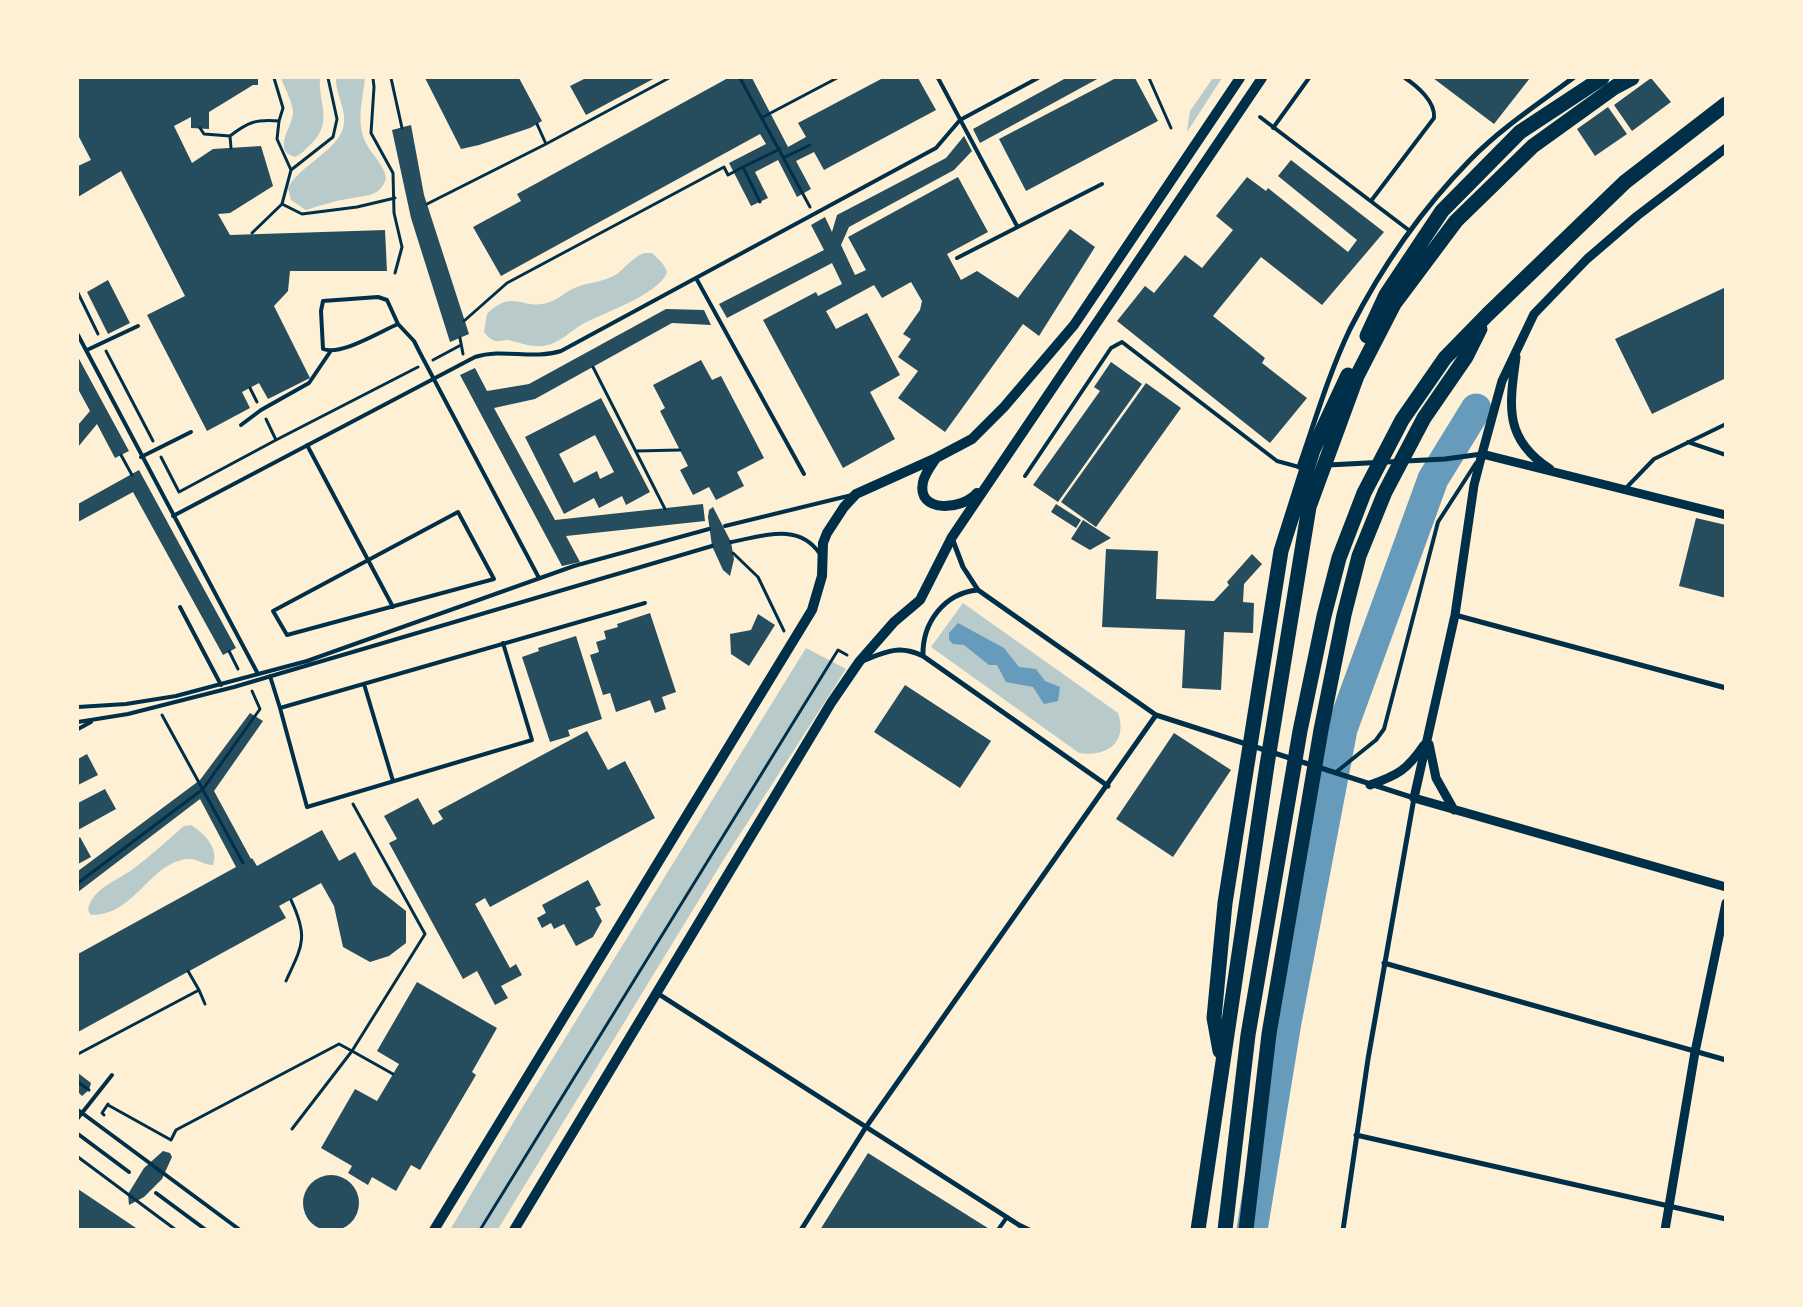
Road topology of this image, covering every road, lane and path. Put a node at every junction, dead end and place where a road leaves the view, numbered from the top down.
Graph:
1 (274, 78) edge
2 (328, 78) edge
3 (372, 78) edge
4 (391, 78) edge
5 (669, 78) edge
6 (740, 78) edge
7 (837, 78) edge
8 (938, 78) edge
9 (1038, 78) edge
10 (1149, 78) edge
11 (1240, 78) edge
12 (1262, 78) edge
13 (1309, 78) edge
14 (1405, 78) edge
15 (1573, 78) edge
16 (1602, 78) edge
17 (1632, 78) edge
18 (1726, 104) edge
19 (763, 117) junction
20 (1260, 117) dead end
21 (960, 120) junction
22 (279, 121) junction
23 (537, 124) dead end
24 (200, 128) dead end
25 (402, 128) dead end
26 (1171, 128) dead end
27 (1273, 128) junction
28 (230, 136) junction
29 (546, 144) junction
30 (810, 145) dead end
31 (231, 148) dead end
32 (780, 148) junction
33 (1726, 148) edge
34 (785, 157) junction
35 (743, 167) junction
36 (292, 170) junction
37 (1102, 184) dead end
38 (804, 193) dead end
39 (395, 198) junction
40 (760, 202) dead end
41 (1371, 202) junction
42 (282, 204) junction
43 (427, 204) dead end
44 (1017, 226) junction
45 (1410, 231) junction
46 (252, 233) dead end
47 (957, 258) dead end
48 (395, 273) dead end
49 (696, 278) junction
50 (78, 293) edge
51 (1488, 314) junction
52 (464, 321) dead end
53 (398, 324) junction
54 (138, 326) dead end
55 (78, 335) edge
56 (103, 344) junction
57 (461, 344) dead end
58 (1517, 349) junction
59 (87, 350) junction
60 (330, 352) junction
61 (426, 364) junction
62 (593, 367) dead end
63 (433, 378) junction
64 (250, 388) dead end
65 (261, 410) junction
66 (1726, 424) edge
67 (241, 425) dead end
68 (191, 432) dead end
69 (276, 440) junction
70 (1688, 442) junction
71 (307, 445) junction
72 (157, 449) junction
73 (680, 450) dead end
74 (636, 451) junction
75 (1482, 454) junction
76 (121, 455) dead end
77 (1726, 455) edge
78 (141, 457) junction
79 (936, 458) junction
80 (1299, 467) junction
81 (998, 468) junction
82 (1557, 473) junction
83 (132, 474) dead end
84 (804, 474) dead end
85 (1025, 476) dead end
86 (1624, 490) junction
87 (856, 494) junction
88 (665, 509) dead end
89 (173, 516) junction
90 (1726, 516) edge
91 (725, 526) dead end
92 (709, 529) dead end
93 (952, 537) junction
94 (731, 542) dead end
95 (712, 546) dead end
96 (733, 553) dead end
97 (822, 557) junction
98 (368, 560) junction
99 (539, 578) junction
100 (978, 590) junction
101 (645, 603) dead end
102 (180, 607) dead end
103 (393, 608) junction
104 (1455, 615) junction
105 (504, 644) junction
106 (789, 645) junction
107 (838, 650) dead end
108 (229, 651) dead end
109 (923, 656) junction
110 (860, 662) junction
111 (269, 671) junction
112 (258, 674) junction
113 (271, 677) junction
114 (244, 678) junction
115 (247, 684) junction
116 (364, 684) junction
117 (221, 685) junction
118 (1726, 688) edge
119 (78, 707) edge
120 (280, 708) junction
121 (162, 714) dead end
122 (1156, 715) junction
123 (94, 720) junction
124 (78, 722) edge
125 (78, 729) edge
126 (1429, 739) junction
127 (1334, 774) junction
128 (393, 781) junction
129 (1108, 786) junction
130 (1370, 786) junction
131 (203, 789) junction
132 (348, 794) junction
133 (1414, 798) junction
134 (1454, 810) junction
135 (243, 863) dead end
136 (78, 883) edge
137 (1726, 887) edge
138 (291, 900) dead end
139 (1726, 903) edge
140 (1384, 963) junction
141 (188, 971) dead end
142 (286, 981) dead end
143 (199, 990) junction
144 (657, 993) junction
145 (206, 1004) dead end
146 (352, 1051) junction
147 (1695, 1052) junction
148 (78, 1054) edge
149 (1726, 1060) edge
150 (1222, 1063) junction
151 (393, 1074) dead end
152 (112, 1075) dead end
153 (78, 1082) edge
154 (95, 1096) junction
155 (108, 1104) junction
156 (80, 1111) edge
157 (78, 1118) edge
158 (110, 1119) dead end
159 (866, 1127) junction
160 (292, 1129) dead end
161 (78, 1134) edge
162 (1356, 1135) junction
163 (78, 1156) edge
164 (129, 1172) dead end
165 (156, 1193) dead end
166 (1668, 1206) junction
167 (1007, 1217) junction
168 (1726, 1219) edge
169 (1018, 1227) edge
170 (176, 1230) edge
171 (206, 1230) edge
172 (240, 1230) edge
173 (434, 1230) edge
174 (480, 1230) edge
175 (514, 1230) edge
176 (800, 1230) edge
177 (998, 1230) edge
178 (1030, 1230) edge
179 (1198, 1230) edge
180 (1225, 1230) edge
181 (1246, 1230) edge
182 (1343, 1230) edge
183 (1665, 1230) edge

1 - 22 path
2 - 36 path
3 - 39 path
4 - 25 path
5 - 29 path
6 - 19 path
7 - 19 path
8 - 21 lane
9 - 21 lane
10 - 26 path
11 - 79 main road
12 - 81 main road
13 - 27 lane
14 - 41 lane
15 - 45 street
16 - 150 highway
17 - 150 highway
18 - 51 highway
19 - 32 path
20 - 27 lane
21 - 44 lane
21 - 49 lane
22 - 28 path
22 - 36 path
23 - 29 path
24 - 28 path
27 - 41 lane
28 - 31 path
29 - 43 path
30 - 34 path
32 - 34 path
32 - 35 path
33 - 58 street
34 - 38 path
35 - 40 path
35 - 52 path
36 - 42 path
37 - 44 lane
39 - 42 path
39 - 48 path
41 - 45 lane
42 - 46 path
44 - 47 lane
45 - 80 street
49 - 63 lane
49 - 84 lane
50 - 56 path
51 - 180 highway
51 - 181 highway
53 - 60 lane
53 - 60 lane
53 - 61 lane
54 - 56 lane
55 - 59 lane
56 - 59 lane
56 - 72 path
57 - 61 path
58 - 75 street
58 - 82 street
59 - 78 lane
60 - 65 lane
61 - 63 lane
61 - 69 path
62 - 74 path
63 - 71 lane
63 - 99 lane
64 - 65 path
65 - 67 lane
65 - 69 path
66 - 70 lane
68 - 72 lane
69 - 72 path
70 - 77 lane
70 - 86 lane
71 - 89 lane
71 - 98 lane
72 - 78 lane
73 - 74 path
74 - 88 path
75 - 80 street
75 - 82 street
75 - 104 street
75 - 127 lane
76 - 83 path
78 - 89 lane
79 - 81 main road
79 - 87 main road
80 - 85 lane
81 - 93 main road
82 - 86 street
86 - 90 street
87 - 91 lane
87 - 97 main road
89 - 112 lane
92 - 99 lane
93 - 100 street
93 - 110 main road
94 - 97 lane
95 - 113 lane
96 - 106 path
97 - 106 main road
98 - 103 lane
98 - 103 lane
98 - 103 lane
99 - 111 lane
100 - 109 street
100 - 122 street
101 - 105 lane
102 - 117 lane
104 - 118 street
104 - 126 street
105 - 116 lane
105 - 128 lane
106 - 173 main road
107 - 174 path
108 - 114 path
109 - 110 street
109 - 129 street
110 - 144 main road
111 - 112 lane
111 - 113 lane
112 - 114 lane
113 - 115 lane
113 - 120 lane
114 - 117 lane
115 - 123 lane
115 - 131 path
116 - 120 lane
116 - 128 lane
117 - 119 lane
120 - 132 lane
121 - 131 path
122 - 127 street
122 - 129 street
123 - 124 lane
123 - 125 lane
126 - 130 street
126 - 133 street
126 - 134 street
127 - 130 street
128 - 132 lane
129 - 159 street
130 - 133 street
131 - 135 path
131 - 136 path
132 - 146 path
133 - 134 street
133 - 140 street
134 - 137 street
138 - 142 path
139 - 147 street
140 - 147 street
140 - 162 street
141 - 143 path
143 - 145 path
143 - 148 path
144 - 159 street
144 - 175 main road
146 - 151 path
146 - 155 path
146 - 160 path
147 - 149 street
147 - 166 street
150 - 179 highway
152 - 154 lane
153 - 154 path
154 - 155 path
154 - 156 lane
155 - 158 path
156 - 157 lane
156 - 172 lane
159 - 167 street
159 - 176 street
161 - 164 lane
162 - 166 street
162 - 182 street
163 - 170 path
165 - 171 lane
166 - 168 street
166 - 183 street
167 - 169 street
167 - 177 lane
169 - 178 street

